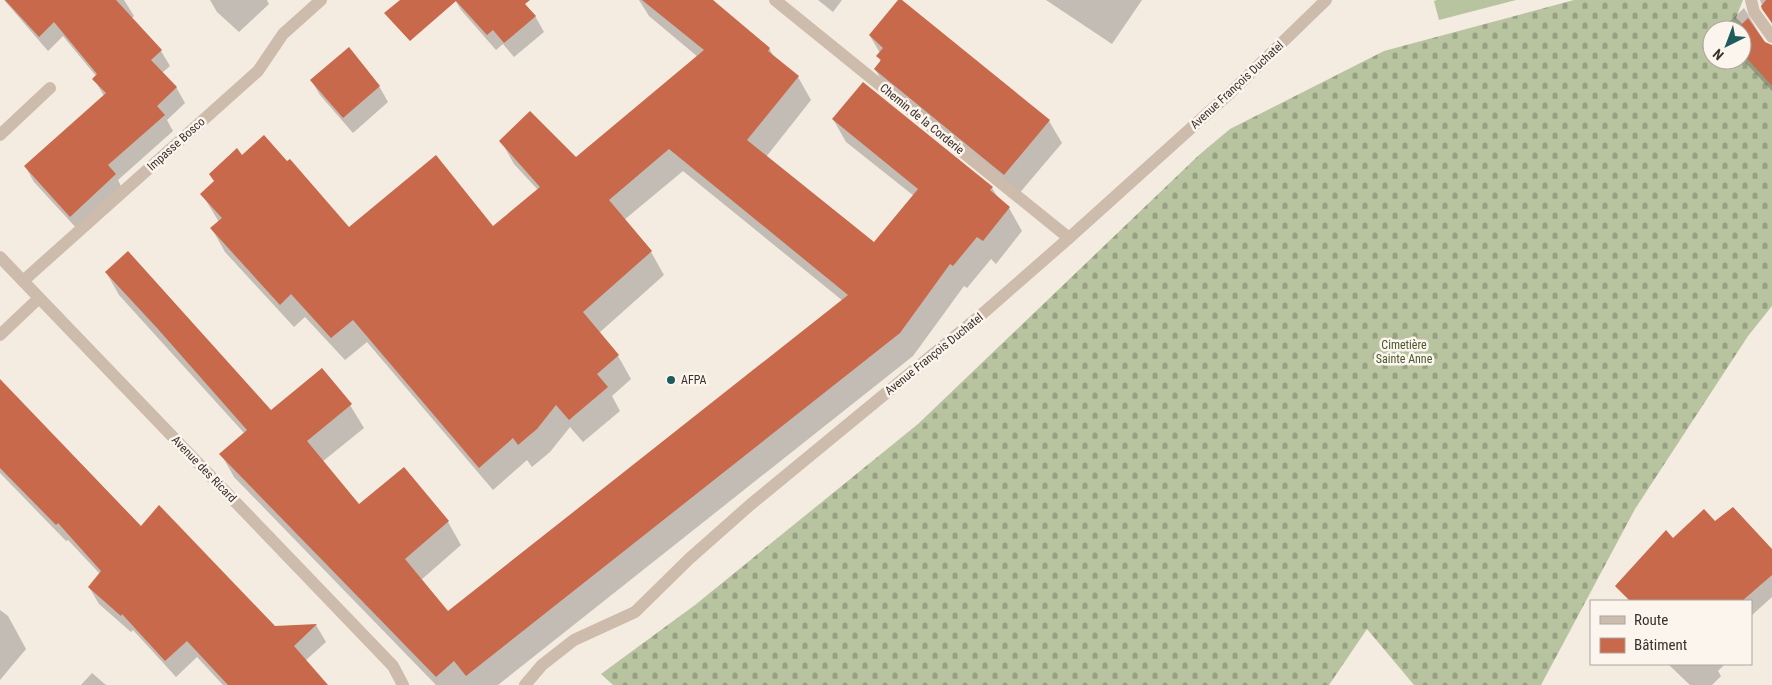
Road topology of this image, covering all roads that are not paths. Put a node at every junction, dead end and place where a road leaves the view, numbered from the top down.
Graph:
1 (321, 0) edge
2 (775, 0) edge
3 (1326, 0) edge
4 (1751, 0) edge
5 (1772, 37) edge
6 (50, 88) dead end
7 (0, 135) edge
8 (1069, 238) junction
9 (0, 257) edge
10 (23, 281) junction
11 (39, 298) junction
12 (0, 335) edge
13 (403, 685) edge
14 (525, 685) edge

1 - 10 street, Impasse Bosco
2 - 8 street, Chemin de la Corderie
3 - 8 street, Avenue François Duchatel
4 - 5 street
6 - 7 street
8 - 14 street, Avenue François Duchatel
9 - 10 street, Avenue des Ricard
10 - 11 street, Avenue des Ricard
11 - 12 street
11 - 13 street, Avenue des Ricard

